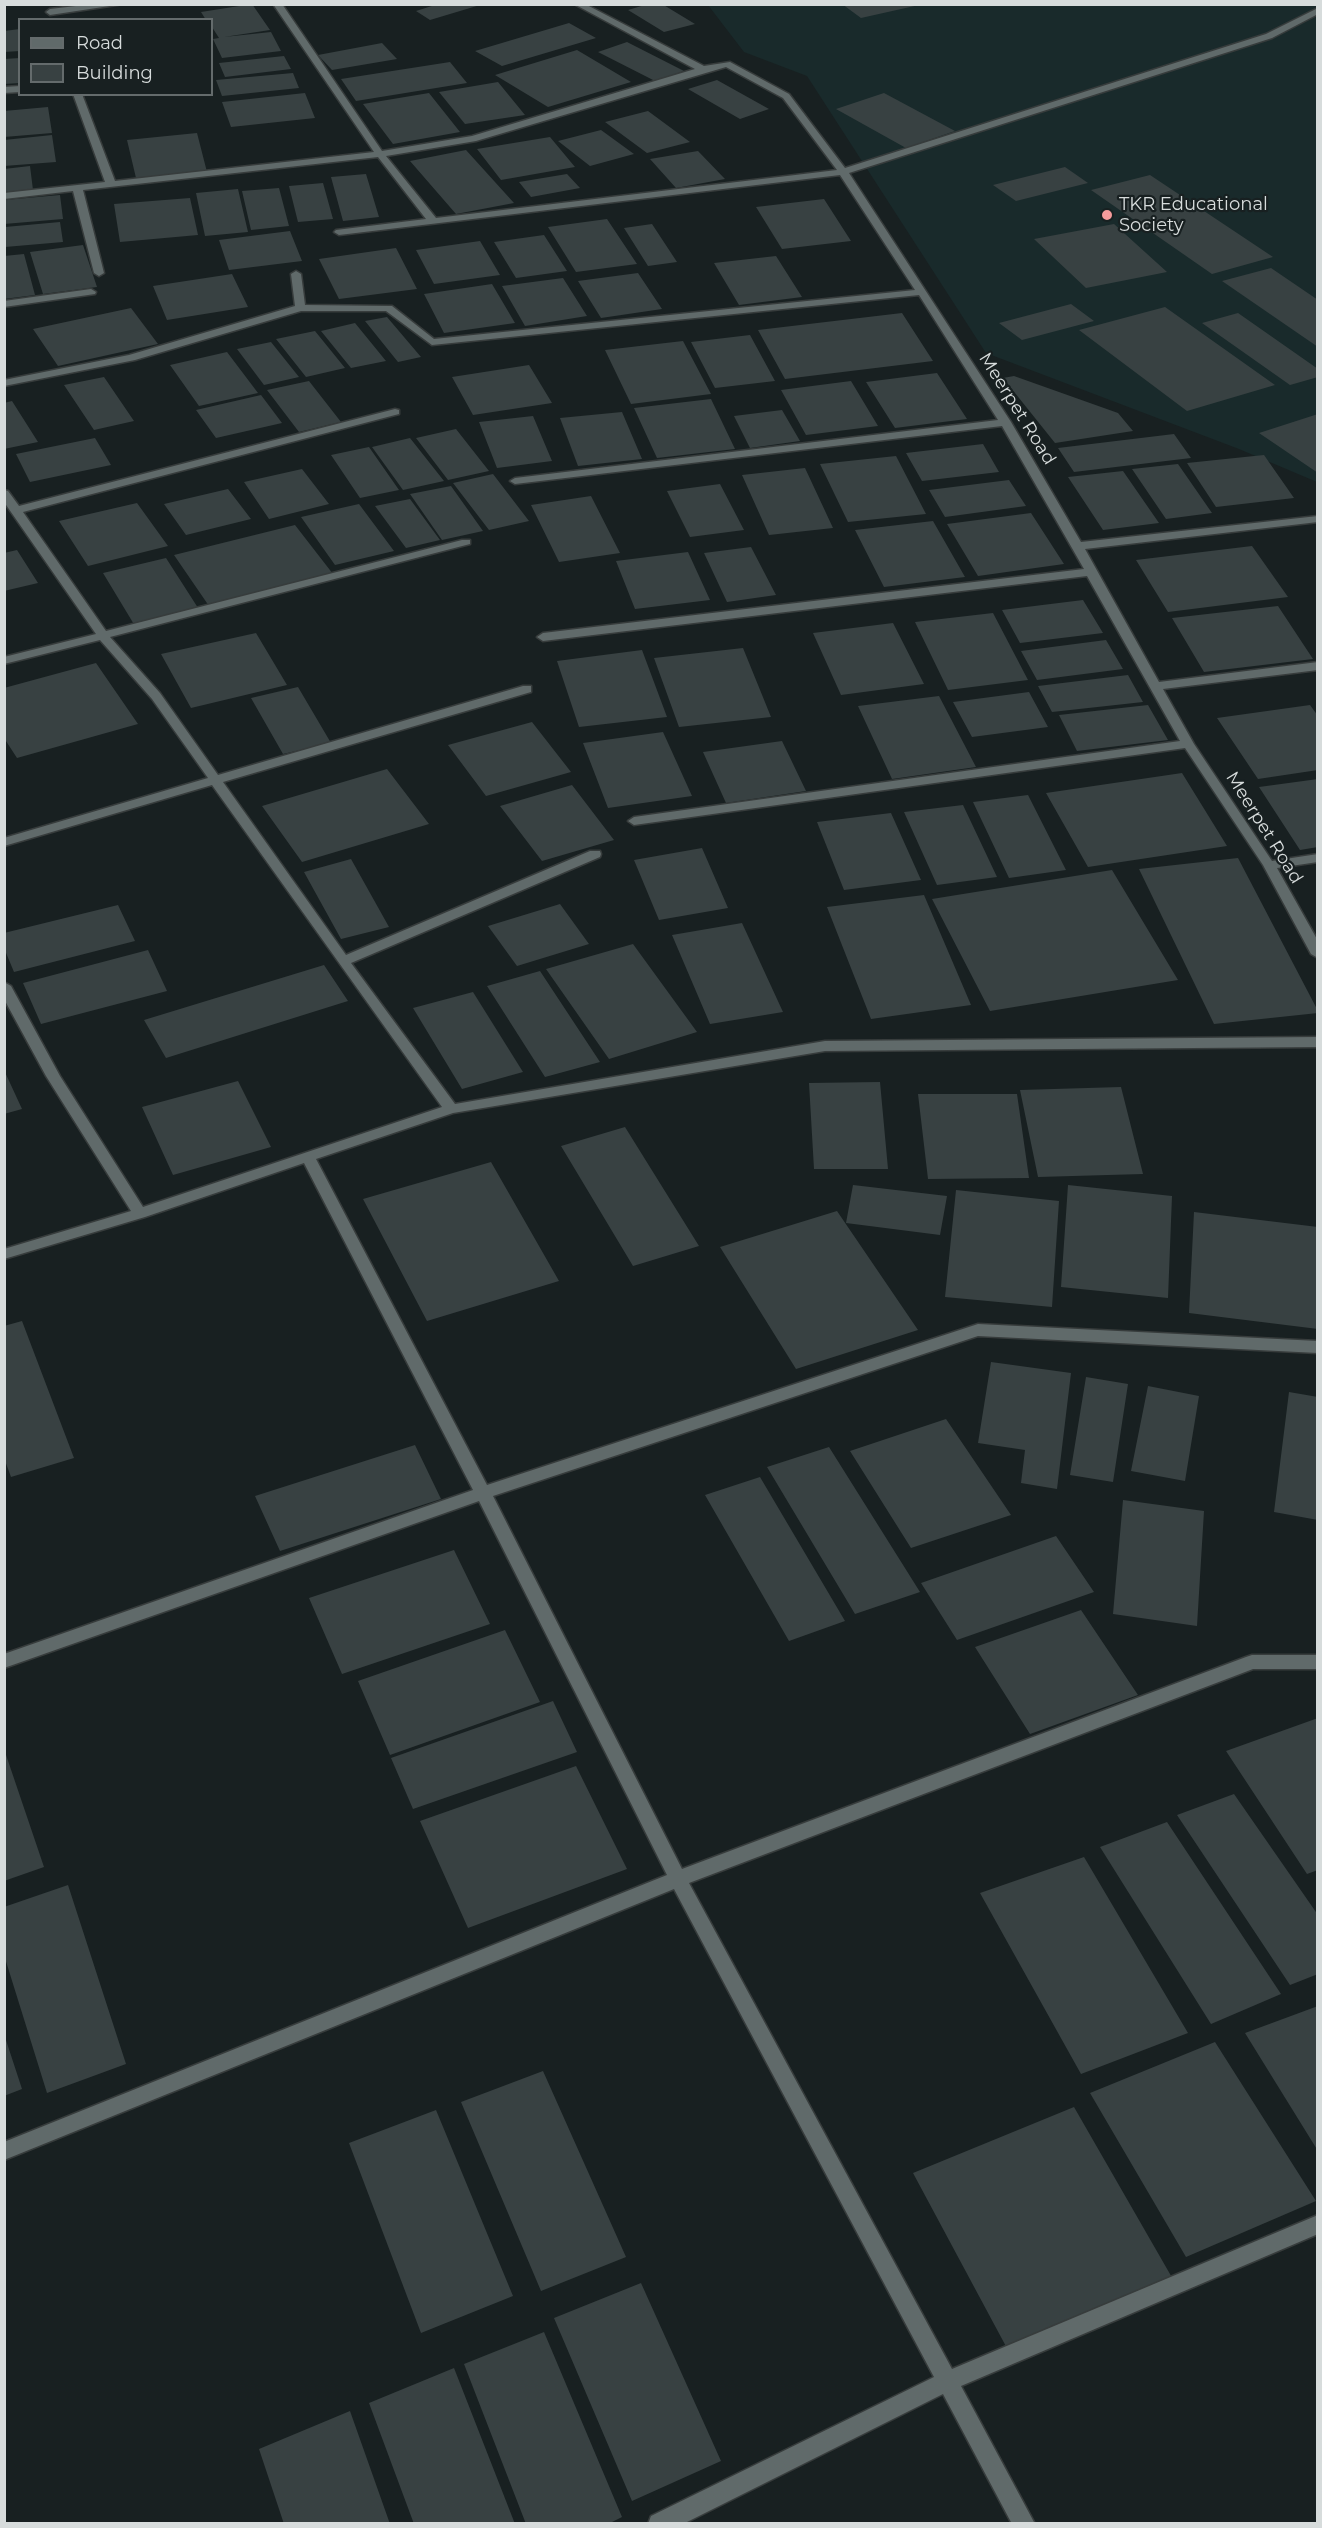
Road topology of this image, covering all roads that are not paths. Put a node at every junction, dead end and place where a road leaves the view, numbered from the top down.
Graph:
1 (119, 4) edge
2 (277, 4) edge
3 (578, 4) edge
4 (1317, 10) edge
5 (50, 12) edge
6 (703, 69) junction
7 (78, 96) edge
8 (380, 154) junction
9 (843, 172) junction
10 (111, 184) junction
11 (77, 187) junction
12 (4, 196) edge
13 (434, 222) junction
14 (339, 232) dead end
15 (99, 273) dead end
16 (296, 274) dead end
17 (91, 292) dead end
18 (921, 292) junction
19 (4, 304) edge
20 (300, 308) junction
21 (4, 383) edge
22 (395, 412) dead end
23 (1006, 422) junction
24 (516, 481) dead end
25 (4, 493) edge
26 (17, 510) junction
27 (1317, 519) edge
28 (466, 542) dead end
29 (1078, 546) junction
30 (1091, 572) junction
31 (103, 636) junction
32 (543, 637) dead end
33 (4, 661) edge
34 (1317, 666) edge
35 (1156, 686) junction
36 (527, 689) dead end
37 (1188, 744) junction
38 (213, 779) junction
39 (634, 821) dead end
40 (4, 842) edge
41 (595, 854) dead end
42 (1317, 858) edge
43 (1269, 865) junction
44 (1317, 954) edge
45 (343, 962) junction
46 (4, 986) edge
47 (1317, 1042) edge
48 (452, 1109) junction
49 (308, 1157) junction
50 (140, 1213) junction
51 (4, 1254) edge
52 (1317, 1347) edge
53 (483, 1493) junction
54 (4, 1661) edge
55 (1317, 1662) edge
56 (678, 1879) junction
57 (4, 2151) edge
58 (1317, 2224) edge
59 (946, 2382) junction
60 (659, 2523) edge
61 (1024, 2523) edge

1 - 5 street
2 - 8 street
3 - 6 street
4 - 9 street
6 - 8 street, Meerpet Road
6 - 9 street, Meerpet Road
7 - 10 street
8 - 10 street, Meerpet Road
8 - 13 street
9 - 13 street
9 - 18 street, Meerpet Road
10 - 11 street, Meerpet Road
11 - 12 street, Meerpet Road
11 - 15 street
13 - 14 street
16 - 20 street
17 - 19 street
18 - 20 street
18 - 23 street, Meerpet Road
20 - 21 street
22 - 26 street
23 - 24 street
23 - 29 street, Meerpet Road
25 - 26 street
26 - 31 street
27 - 29 street
28 - 31 street
29 - 30 street, Meerpet Road
30 - 32 street
30 - 35 street, Meerpet Road
31 - 33 street
31 - 38 street
34 - 35 street
35 - 37 street, Meerpet Road
36 - 38 street
37 - 39 street
37 - 43 street, Meerpet Road
38 - 40 street
38 - 45 street
41 - 45 street
42 - 43 street
43 - 44 street, Meerpet Road
45 - 48 street
46 - 50 street
47 - 48 street
48 - 49 street
49 - 50 street
49 - 53 street
50 - 51 street
52 - 53 street
53 - 54 street
53 - 56 street
55 - 56 street
56 - 57 street
56 - 59 street
58 - 59 street
59 - 60 street
59 - 61 street

